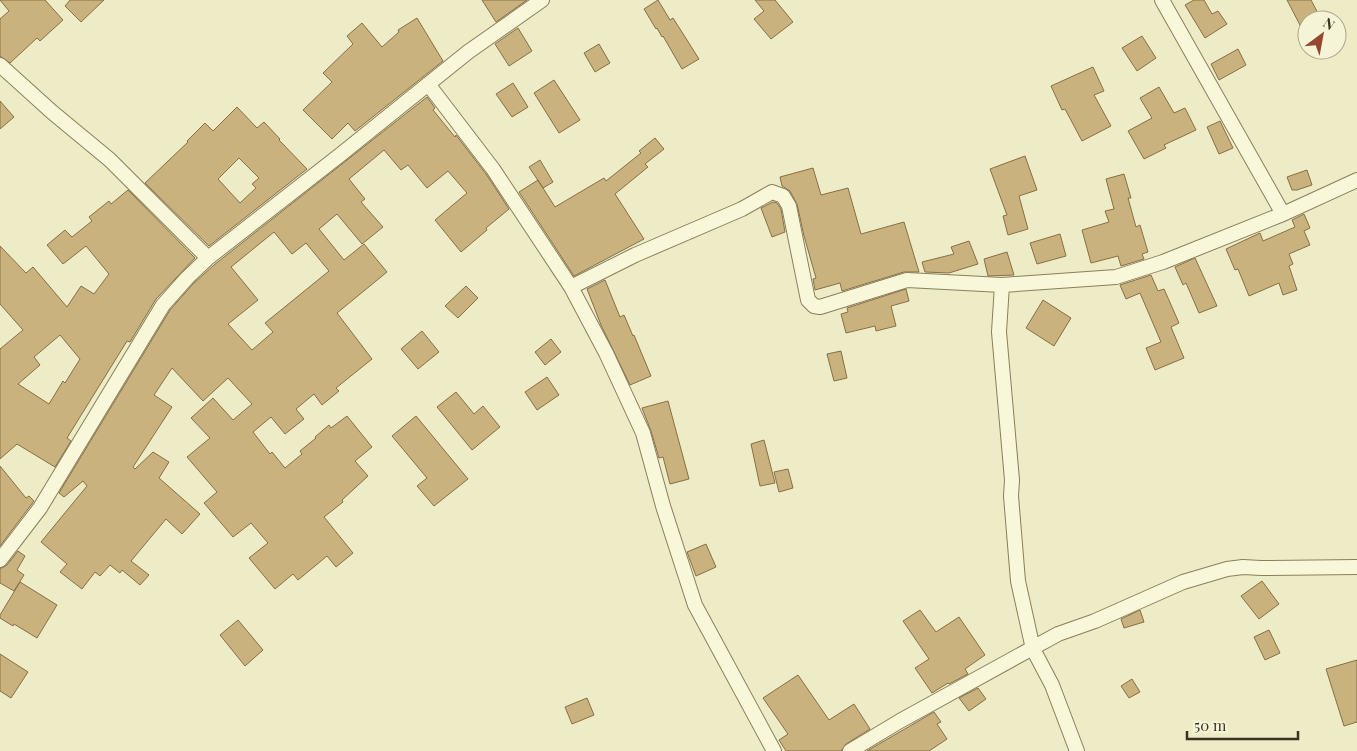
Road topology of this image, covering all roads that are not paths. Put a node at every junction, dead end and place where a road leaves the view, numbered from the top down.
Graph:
1 (542, 0) edge
2 (1162, 0) edge
3 (0, 65) edge
4 (428, 84) junction
5 (1357, 180) edge
6 (1283, 214) junction
7 (208, 258) junction
8 (1002, 285) junction
9 (571, 288) junction
10 (0, 560) edge
11 (1357, 567) edge
12 (1033, 649) junction
13 (774, 751) edge
14 (850, 751) edge
15 (1077, 751) edge

1 - 4 street
2 - 6 street
3 - 7 street
4 - 7 street
4 - 9 street
5 - 6 street
6 - 8 street
7 - 10 street
8 - 9 street
8 - 12 street
9 - 13 street
11 - 12 street
12 - 14 street
12 - 15 street

